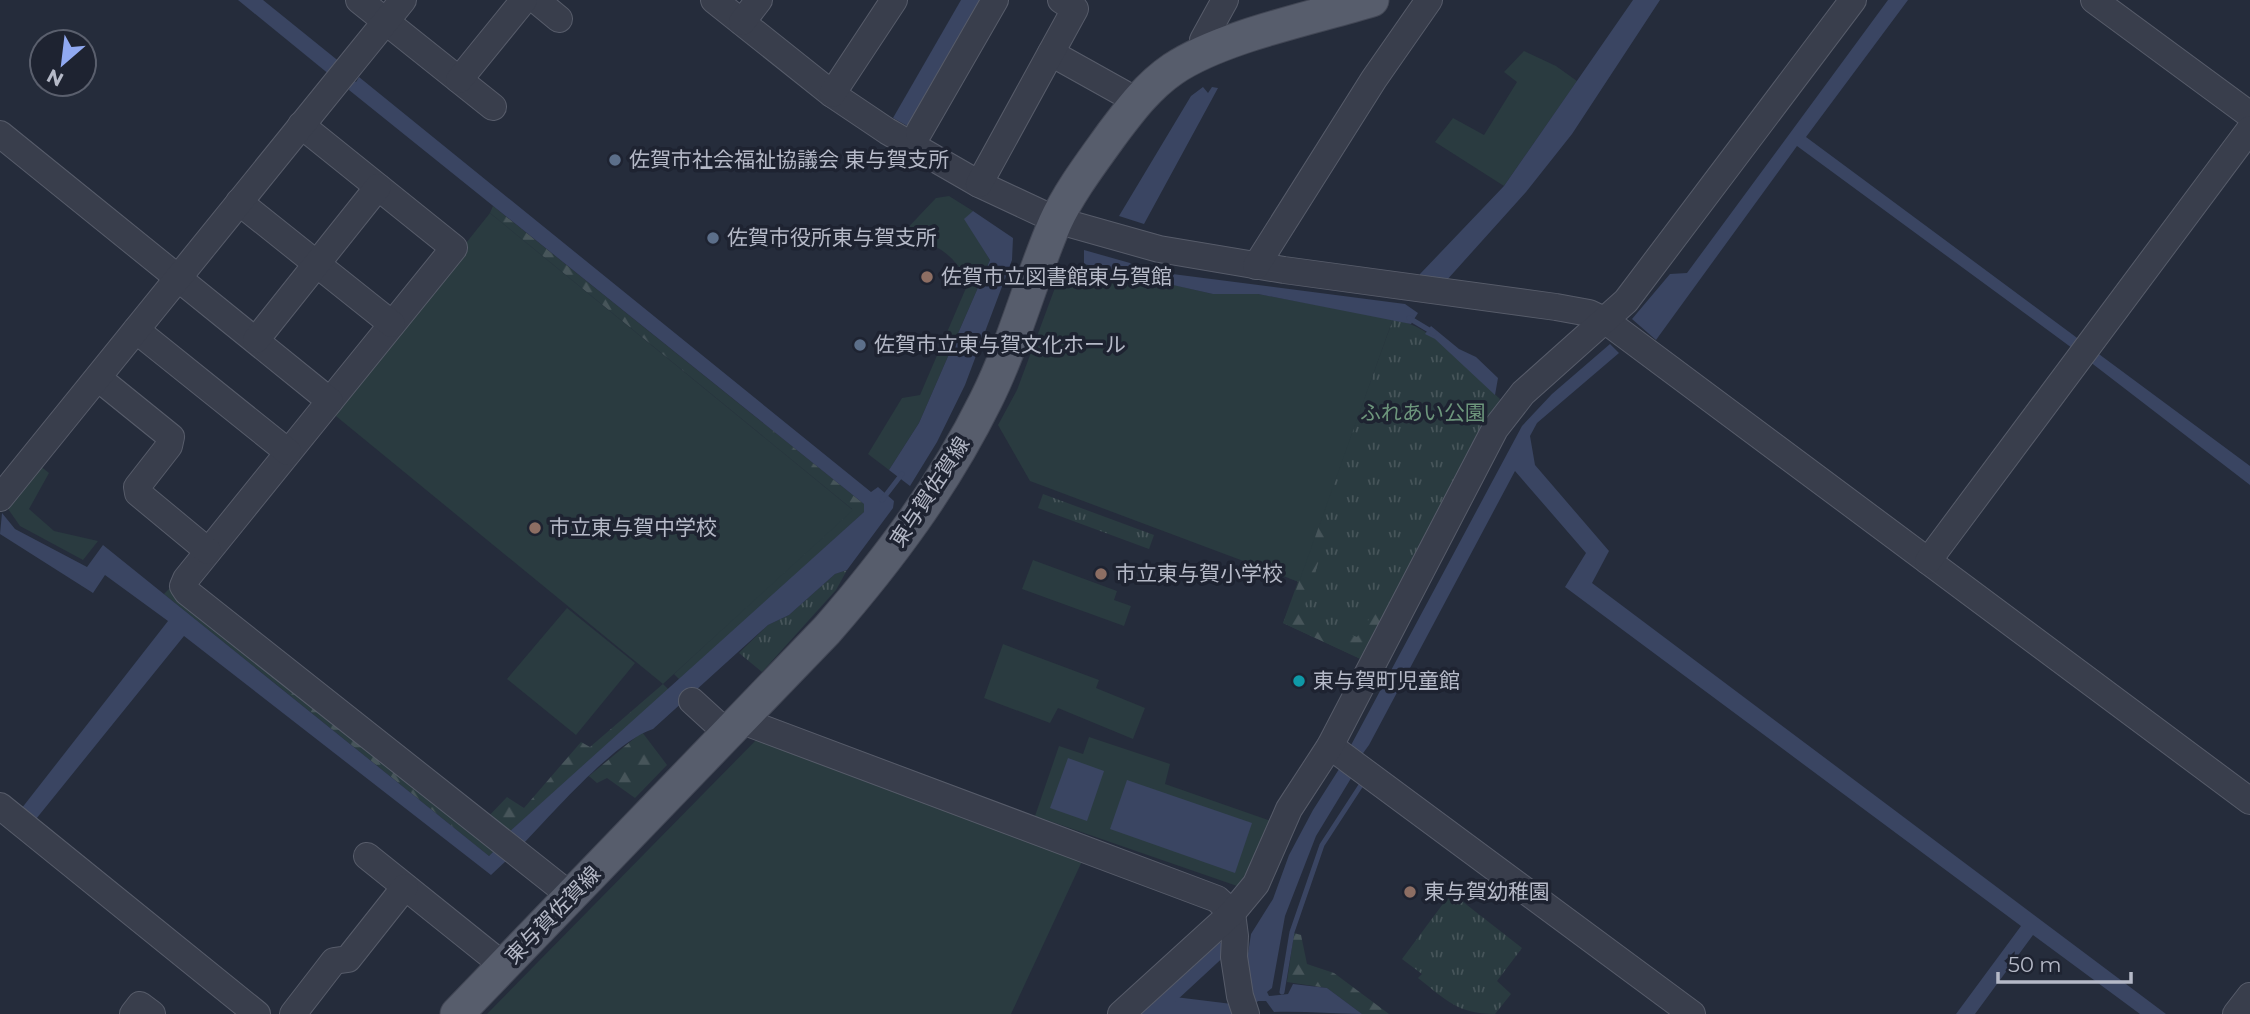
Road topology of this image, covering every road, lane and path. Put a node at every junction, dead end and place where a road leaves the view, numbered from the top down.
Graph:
1 (359, 0) edge
2 (403, 0) edge
3 (524, 0) edge
4 (536, 0) edge
5 (713, 0) edge
6 (760, 0) edge
7 (894, 0) edge
8 (995, 0) edge
9 (1061, 0) edge
10 (1224, 0) edge
11 (1372, 0) edge
12 (1429, 0) edge
13 (1853, 0) edge
14 (2094, 0) edge
15 (559, 19) dead end
16 (386, 21) junction
17 (742, 22) junction
18 (1203, 51) junction
19 (1051, 52) junction
20 (459, 80) junction
21 (832, 94) junction
22 (1137, 101) junction
23 (492, 107) dead end
24 (2250, 116) edge
25 (301, 125) junction
26 (2250, 129) edge
27 (919, 132) dead end
28 (0, 134) edge
29 (979, 184) junction
30 (378, 187) junction
31 (239, 202) junction
32 (1056, 220) junction
33 (317, 264) junction
34 (1256, 266) junction
35 (178, 278) junction
36 (1606, 321) junction
37 (392, 324) junction
38 (136, 330) junction
39 (256, 340) junction
40 (98, 378) junction
41 (330, 401) junction
42 (288, 452) junction
43 (0, 498) edge
44 (208, 551) junction
45 (1928, 561) junction
46 (692, 701) dead end
47 (734, 727) junction
48 (1330, 746) junction
49 (2250, 801) edge
50 (0, 806) edge
51 (367, 856) dead end
52 (405, 887) junction
53 (571, 896) junction
54 (1232, 913) junction
55 (504, 966) junction
56 (2250, 996) edge
57 (1243, 1005) edge
58 (133, 1014) edge
59 (152, 1014) edge
60 (257, 1014) edge
61 (293, 1014) edge
62 (458, 1014) edge
63 (1121, 1014) edge
64 (1692, 1014) edge
65 (2236, 1014) edge

1 - 16 street
2 - 16 street
3 - 20 street
4 - 15 street
5 - 17 street
6 - 17 street
7 - 21 street
8 - 27 street
9 - 19 street
10 - 18 street
11 - 18 main road, 東与賀佐賀線
12 - 34 street
13 - 36 street
14 - 24 street
16 - 20 street
16 - 25 street
17 - 21 street
18 - 22 main road, 東与賀佐賀線
19 - 22 street
19 - 29 street
20 - 23 street
21 - 29 street
22 - 32 main road, 東与賀佐賀線
25 - 30 street
25 - 31 street
26 - 45 street
28 - 35 street
29 - 32 street
30 - 33 street
30 - 37 street
31 - 33 street
31 - 35 street
32 - 34 street
32 - 47 main road, 東与賀佐賀線
33 - 37 street
33 - 39 street
34 - 36 street
35 - 38 street
35 - 39 street
36 - 45 street
36 - 48 street
37 - 41 street
38 - 40 street
38 - 42 street
39 - 41 street
40 - 43 street
40 - 44 street
41 - 42 street
42 - 44 street
44 - 53 street
45 - 49 street
46 - 47 street
47 - 53 main road, 東与賀佐賀線
47 - 54 street
48 - 54 street
48 - 64 street
50 - 60 street
51 - 52 street
52 - 55 street
52 - 61 street
53 - 55 main road, 東与賀佐賀線
54 - 57 street
54 - 63 street
55 - 62 main road, 東与賀佐賀線
56 - 65 street
58 - 59 street

